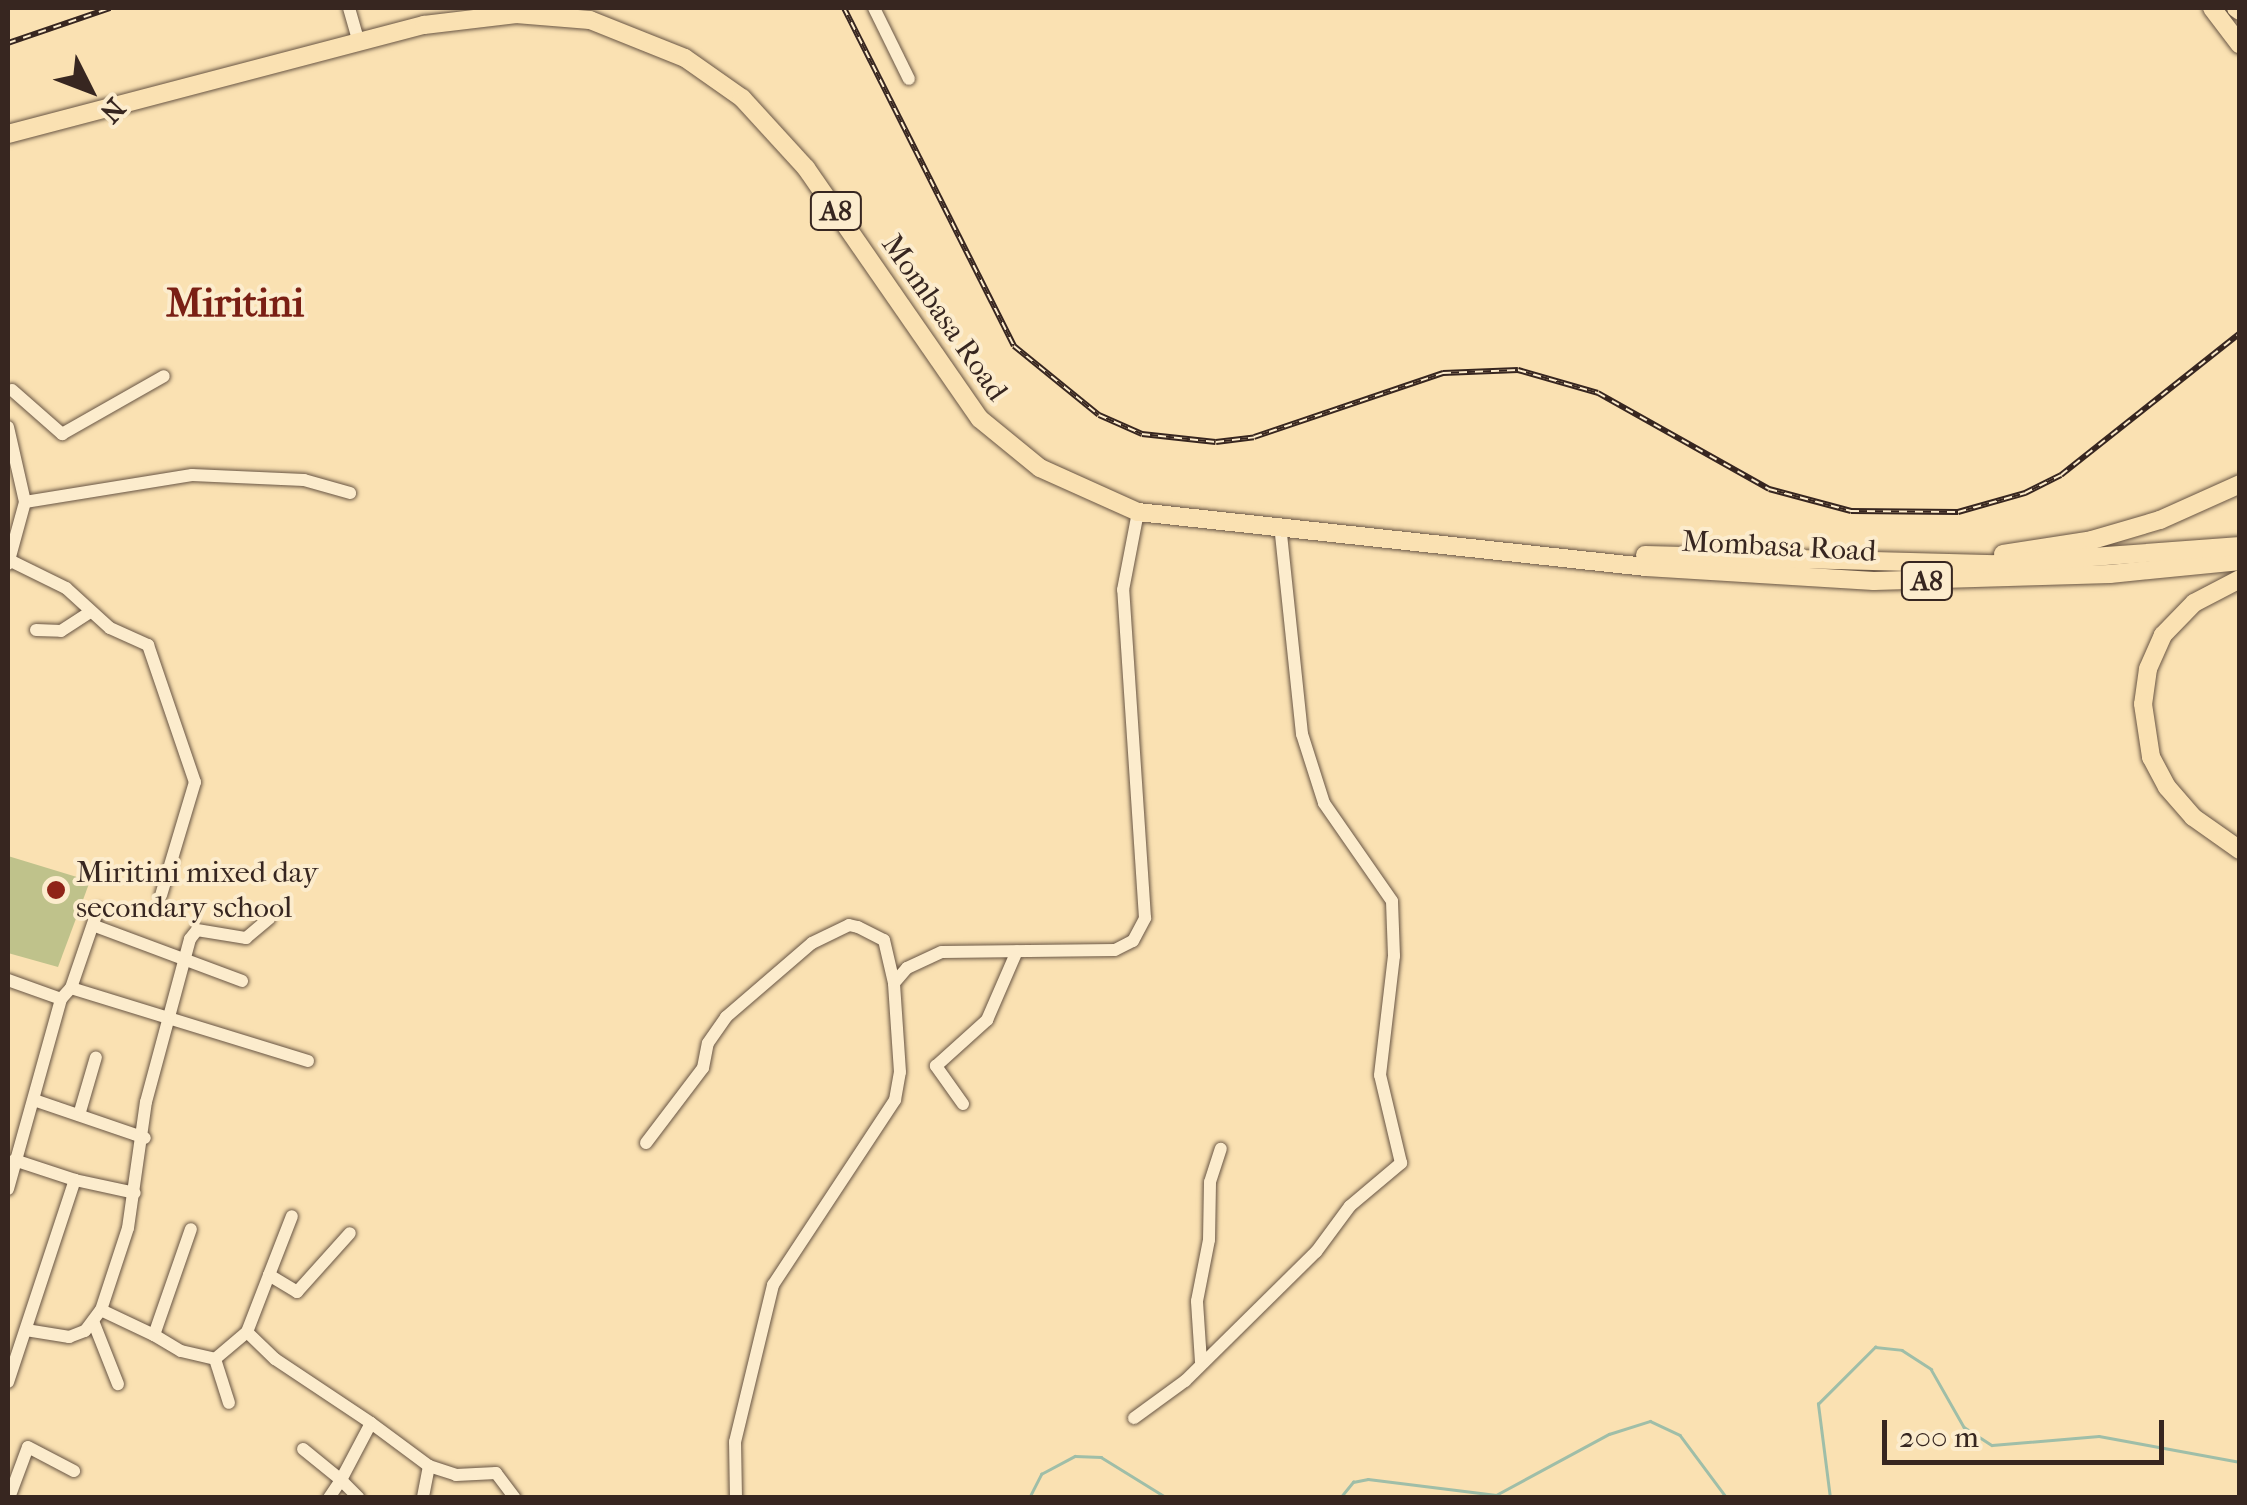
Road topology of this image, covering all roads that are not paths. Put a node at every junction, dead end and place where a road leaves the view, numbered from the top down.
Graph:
1 (349, 8) edge
2 (874, 8) edge
3 (2212, 8) edge
4 (359, 44) junction
5 (2240, 45) edge
6 (909, 80) dead end
7 (8, 134) edge
8 (164, 376) dead end
9 (12, 390) dead end
10 (8, 428) edge
11 (13, 475) edge
12 (2240, 484) edge
13 (350, 493) dead end
14 (25, 502) junction
15 (1138, 512) junction
16 (1280, 525) junction
17 (2240, 546) edge
18 (1615, 560) junction
19 (2240, 561) edge
20 (8, 562) edge
21 (1953, 562) junction
22 (2240, 579) edge
23 (89, 613) junction
24 (36, 630) dead end
25 (2240, 850) edge
26 (160, 896) dead end
27 (98, 908) dead end
28 (270, 919) dead end
29 (95, 926) junction
30 (1017, 950) junction
31 (182, 960) junction
32 (8, 980) edge
33 (242, 981) dead end
34 (894, 983) junction
35 (66, 994) junction
36 (169, 1019) junction
37 (96, 1057) dead end
38 (308, 1061) dead end
39 (34, 1100) junction
40 (963, 1104) dead end
41 (79, 1115) junction
42 (144, 1138) junction
43 (646, 1142) dead end
44 (1221, 1149) dead end
45 (14, 1160) junction
46 (76, 1180) junction
47 (8, 1190) edge
48 (136, 1194) junction
49 (292, 1216) dead end
50 (191, 1229) dead end
51 (350, 1233) dead end
52 (269, 1275) junction
53 (97, 1316) junction
54 (26, 1330) junction
55 (247, 1332) junction
56 (154, 1334) junction
57 (215, 1359) junction
58 (1201, 1362) junction
59 (8, 1382) edge
60 (118, 1384) dead end
61 (229, 1402) dead end
62 (1134, 1418) dead end
63 (371, 1423) junction
64 (303, 1449) dead end
65 (429, 1466) junction
66 (74, 1471) dead end
67 (341, 1480) junction
68 (10, 1498) edge
69 (329, 1498) edge
70 (359, 1498) edge
71 (423, 1498) edge
72 (515, 1498) edge
73 (736, 1498) edge

1 - 4 street
2 - 6 street
3 - 5 highway
4 - 7 highway, Mombasa Road / A8
4 - 15 highway, Mombasa Road / A8
8 - 9 street
10 - 11 street
11 - 14 street
12 - 21 highway
13 - 14 street
14 - 20 street
15 - 16 highway, Mombasa Road / A8
15 - 30 street
16 - 18 highway, Mombasa Road / A8
16 - 58 street
17 - 21 highway, Mombasa Road / A8
18 - 19 highway, Mombasa Road / A8
18 - 21 highway, Mombasa Road / A8
20 - 23 street
22 - 25 highway
23 - 24 street
23 - 26 street
27 - 29 street
28 - 31 street
29 - 31 street
29 - 35 street
30 - 34 street
30 - 40 street
31 - 33 street
31 - 36 street
32 - 35 street
34 - 43 street
34 - 73 street
35 - 36 street
35 - 39 street
36 - 38 street
36 - 42 street
37 - 41 street
39 - 41 street
39 - 45 street
41 - 42 street
42 - 48 street
44 - 58 street
45 - 46 street
45 - 47 street
46 - 48 street
46 - 54 street
48 - 53 street
49 - 52 street
50 - 56 street
51 - 52 street
52 - 55 street
53 - 54 street
53 - 56 street
53 - 60 street
54 - 59 street
55 - 57 street
55 - 63 street
56 - 57 street
57 - 61 street
58 - 62 street
63 - 65 street
63 - 67 street
64 - 67 street
65 - 71 street
65 - 72 street
66 - 68 street
67 - 69 street
67 - 70 street

